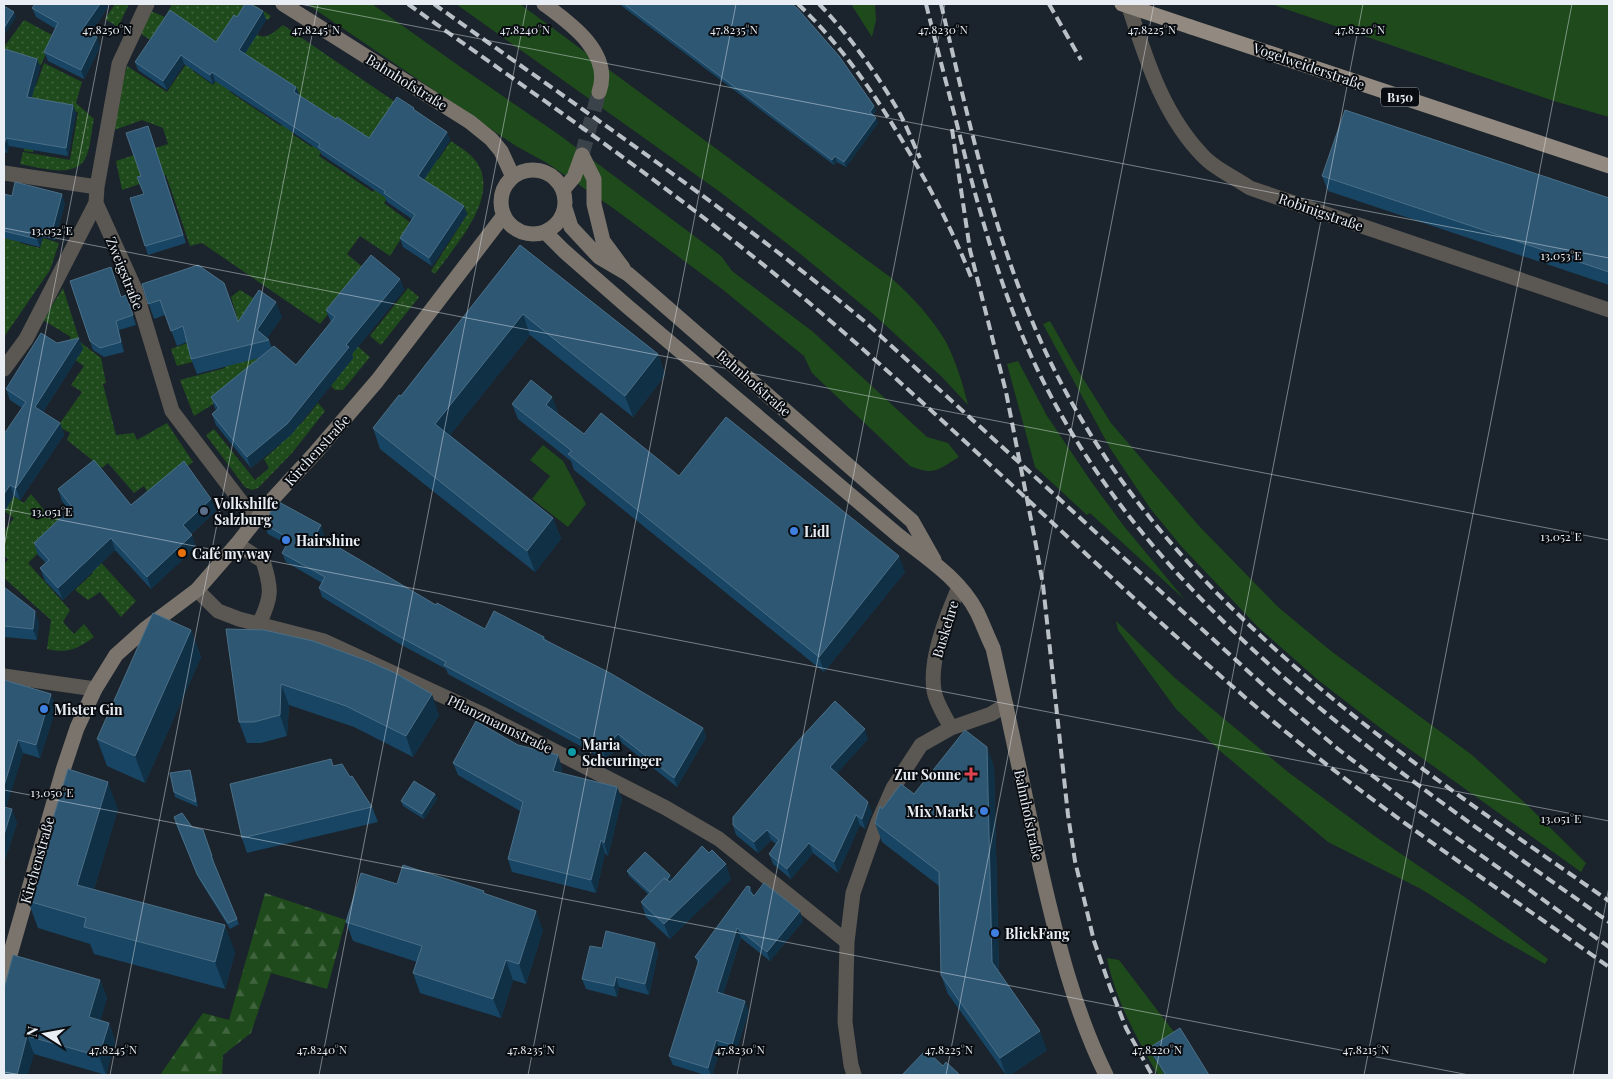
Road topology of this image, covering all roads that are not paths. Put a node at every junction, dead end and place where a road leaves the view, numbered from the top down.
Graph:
1 (147, 4) edge
2 (283, 4) edge
3 (544, 4) edge
4 (1122, 4) edge
5 (1128, 4) edge
6 (599, 92) tunnel mouth
7 (1609, 166) edge
8 (4, 173) edge
9 (513, 177) junction
10 (97, 187) junction
11 (563, 190) junction
12 (96, 203) junction
13 (565, 208) junction
14 (504, 215) junction
15 (545, 232) junction
16 (628, 274) junction
17 (1609, 310) edge
18 (4, 369) edge
19 (255, 520) junction
20 (237, 544) junction
21 (938, 566) junction
22 (959, 587) junction
23 (197, 590) junction
24 (259, 624) junction
25 (4, 676) edge
26 (95, 689) junction
27 (1006, 705) junction
28 (952, 728) junction
29 (847, 942) junction
30 (4, 976) edge
31 (854, 1075) edge
32 (1106, 1075) edge

1 - 10 street, Zweigstraße
2 - 9 main road, Bahnhofstraße
3 - 6 main road
4 - 7 main road, Vogelweiderstraße / B150, bridge
5 - 17 street, Robinigstraße
8 - 10 street
9 - 11 main road
9 - 14 main road
10 - 12 street, Zweigstraße
11 - 13 main road, Bahnhofstraße
11 - 16 main road
12 - 18 street
12 - 19 street, Zweigstraße
13 - 15 main road
13 - 16 main road, Bahnhofstraße
14 - 15 main road
14 - 19 main road, Kirchenstraße
15 - 21 main road, Bahnhofstraße
16 - 21 main road, Bahnhofstraße
19 - 20 main road, Kirchenstraße
20 - 23 main road, Kirchenstraße
20 - 24 street
21 - 22 main road, Bahnhofstraße
22 - 27 main road, Bahnhofstraße
22 - 28 street, Buskehre
23 - 24 street, Pflanzmannstraße
23 - 26 main road, Kirchenstraße
24 - 29 street, Pflanzmannstraße
25 - 26 street
26 - 30 main road, Kirchenstraße
27 - 28 street
27 - 32 main road, Bahnhofstraße
28 - 29 street
29 - 31 street

